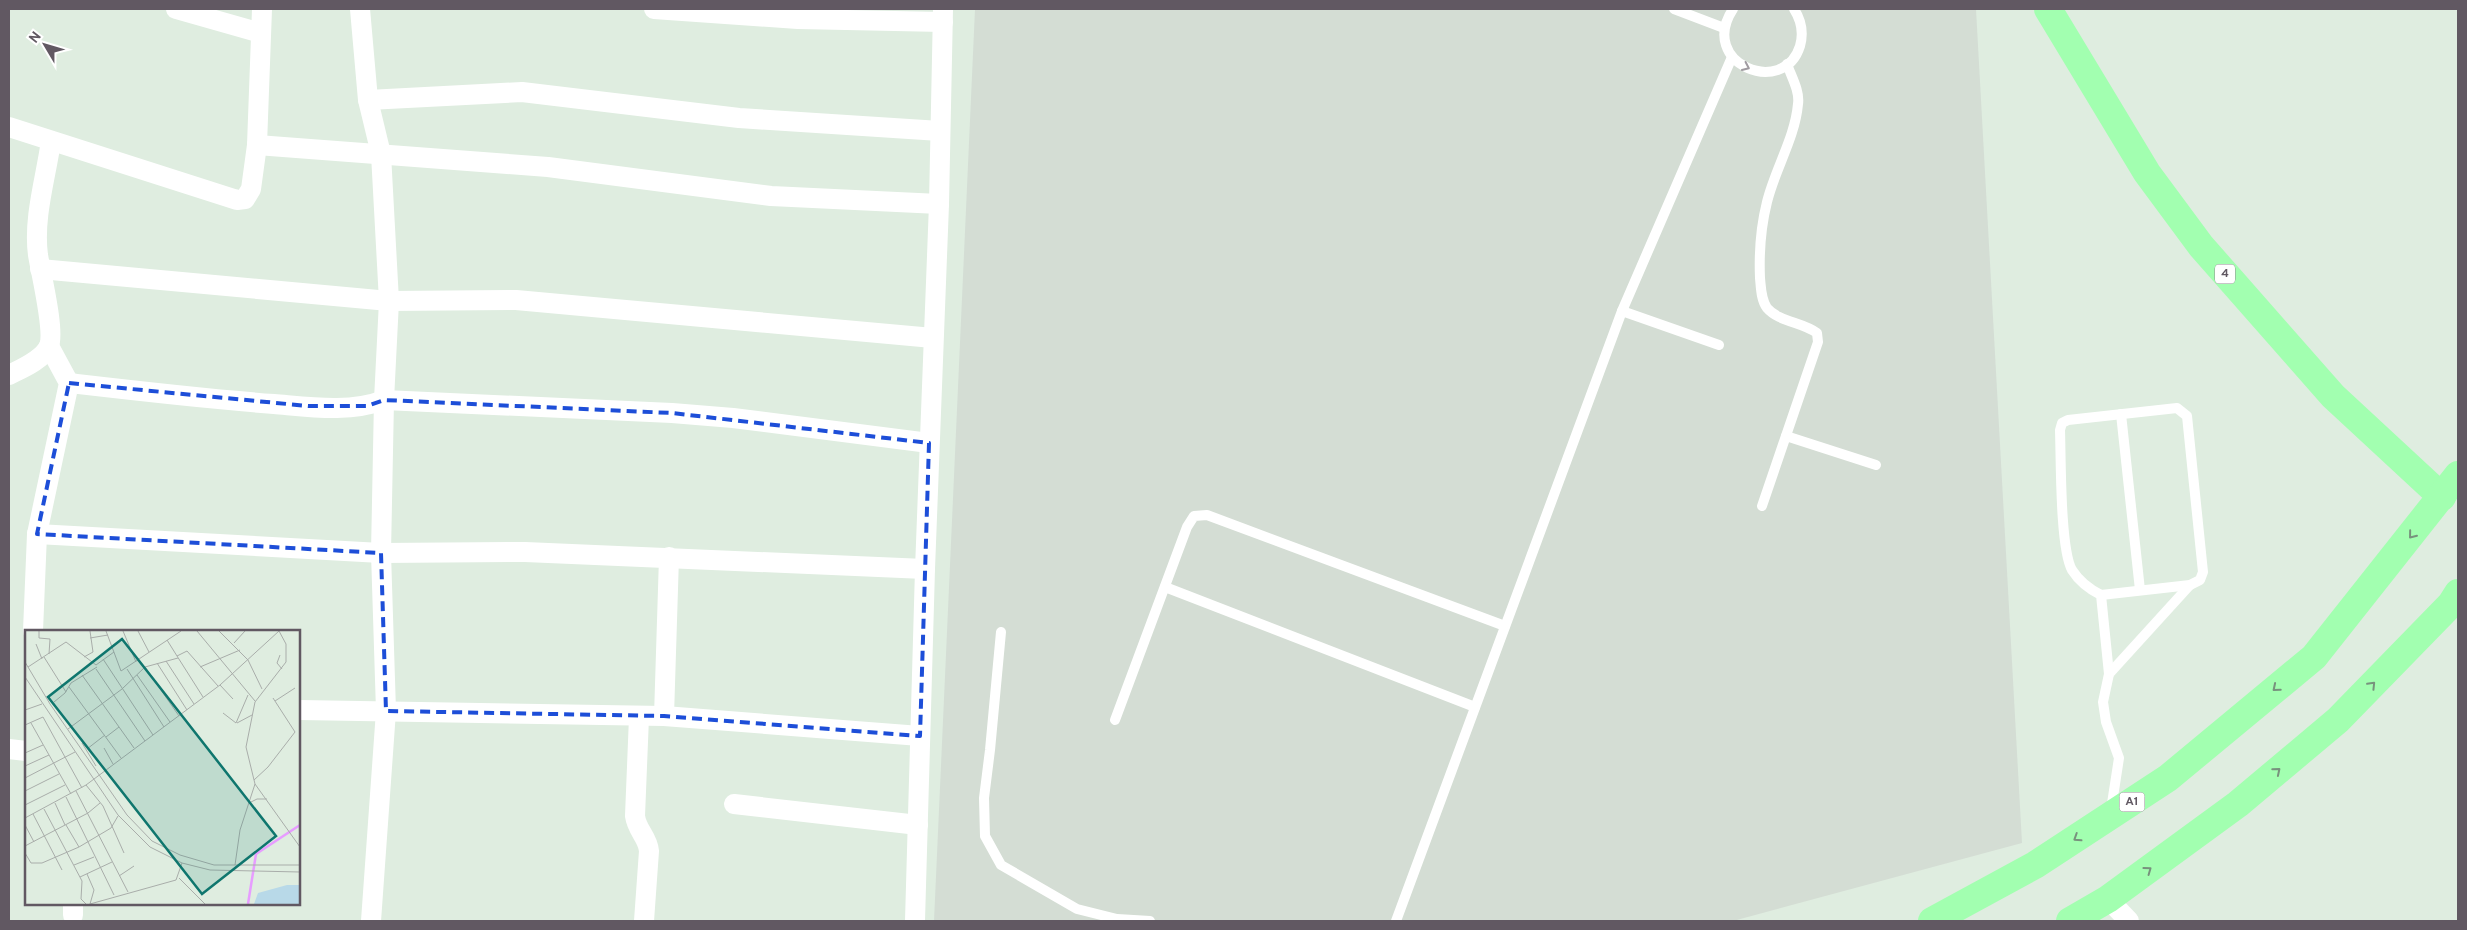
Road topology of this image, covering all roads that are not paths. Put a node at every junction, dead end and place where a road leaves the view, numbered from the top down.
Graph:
1 (176, 9) edge
2 (262, 9) edge
3 (360, 9) edge
4 (654, 9) edge
5 (1674, 9) edge
6 (1733, 9) edge
7 (1794, 9) edge
8 (2051, 11) edge
9 (943, 15) edge
10 (1724, 28) junction
11 (261, 33) junction
12 (1732, 57) junction
13 (1787, 64) junction
14 (368, 100) junction
15 (9, 127) edge
16 (940, 131) junction
17 (51, 140) junction
18 (257, 145) junction
19 (381, 154) junction
20 (939, 204) junction
21 (40, 269) junction
22 (389, 301) junction
23 (1622, 311) junction
24 (932, 338) junction
25 (1719, 345) dead end
26 (49, 346) junction
27 (9, 375) edge
28 (70, 383) junction
29 (384, 400) junction
30 (2121, 414) junction
31 (1786, 436) junction
32 (929, 443) junction
33 (1876, 465) dead end
34 (2458, 476) edge
35 (2442, 497) junction
36 (1762, 506) dead end
37 (37, 534) junction
38 (381, 553) junction
39 (669, 557) junction
40 (924, 569) junction
41 (2190, 585) junction
42 (1165, 587) junction
43 (2140, 590) junction
44 (2458, 593) edge
45 (2101, 595) junction
46 (1505, 626) junction
47 (33, 630) edge
48 (1001, 632) dead end
49 (2109, 674) junction
50 (1475, 707) junction
51 (300, 710) edge
52 (386, 711) junction
53 (664, 716) junction
54 (639, 717) junction
55 (1115, 720) dead end
56 (920, 736) junction
57 (9, 749) edge
58 (25, 751) edge
59 (734, 804) dead end
60 (2112, 816) junction
61 (918, 825) junction
62 (2108, 899) junction
63 (371, 921) edge
64 (644, 921) edge
65 (915, 921) edge
66 (1150, 921) edge
67 (1396, 921) edge
68 (1932, 921) edge
69 (2070, 921) edge
70 (2129, 921) edge

1 - 11 street
2 - 11 street
3 - 14 street
4 - 9 street
5 - 10 lane
6 - 10 lane
7 - 13 lane
8 - 35 main road, 4
9 - 16 street
10 - 12 lane
11 - 18 street
12 -> 13 lane
12 - 23 lane
13 - 31 lane
14 - 16 street
14 - 19 street
15 - 17 street
16 - 20 street
17 - 18 street
17 - 21 street
18 - 19 street
19 - 20 street
19 - 22 street
20 - 24 street
21 - 22 street
21 - 26 street
22 - 24 street
22 - 29 street
23 - 25 lane
23 - 46 lane
24 - 32 street
26 - 27 street
26 - 28 street
28 - 29 street
28 - 37 street
29 - 32 street
29 - 38 street
30 - 41 lane
30 - 43 lane
30 - 45 lane
31 - 33 lane
31 - 36 lane
32 - 40 street
34 - 35 main road, A1
35 -> 60 main road, A1
37 - 38 street
37 - 47 street
38 - 39 street
38 - 52 street
39 - 40 street
39 - 53 street
40 - 56 street
41 - 43 lane
41 - 49 lane
42 - 46 lane
42 - 50 lane
42 - 55 lane
43 - 45 lane
62 -> 44 main road
45 - 49 lane
46 - 50 lane
48 - 66 lane
49 - 60 lane
50 - 67 lane
51 - 52 street
52 - 54 street
52 - 63 street
53 - 54 street
53 - 56 street
54 - 64 street
56 - 61 street
57 - 58 street
59 - 61 street
60 -> 68 main road, A1
61 - 65 street
62 - 69 main road
62 - 70 street

